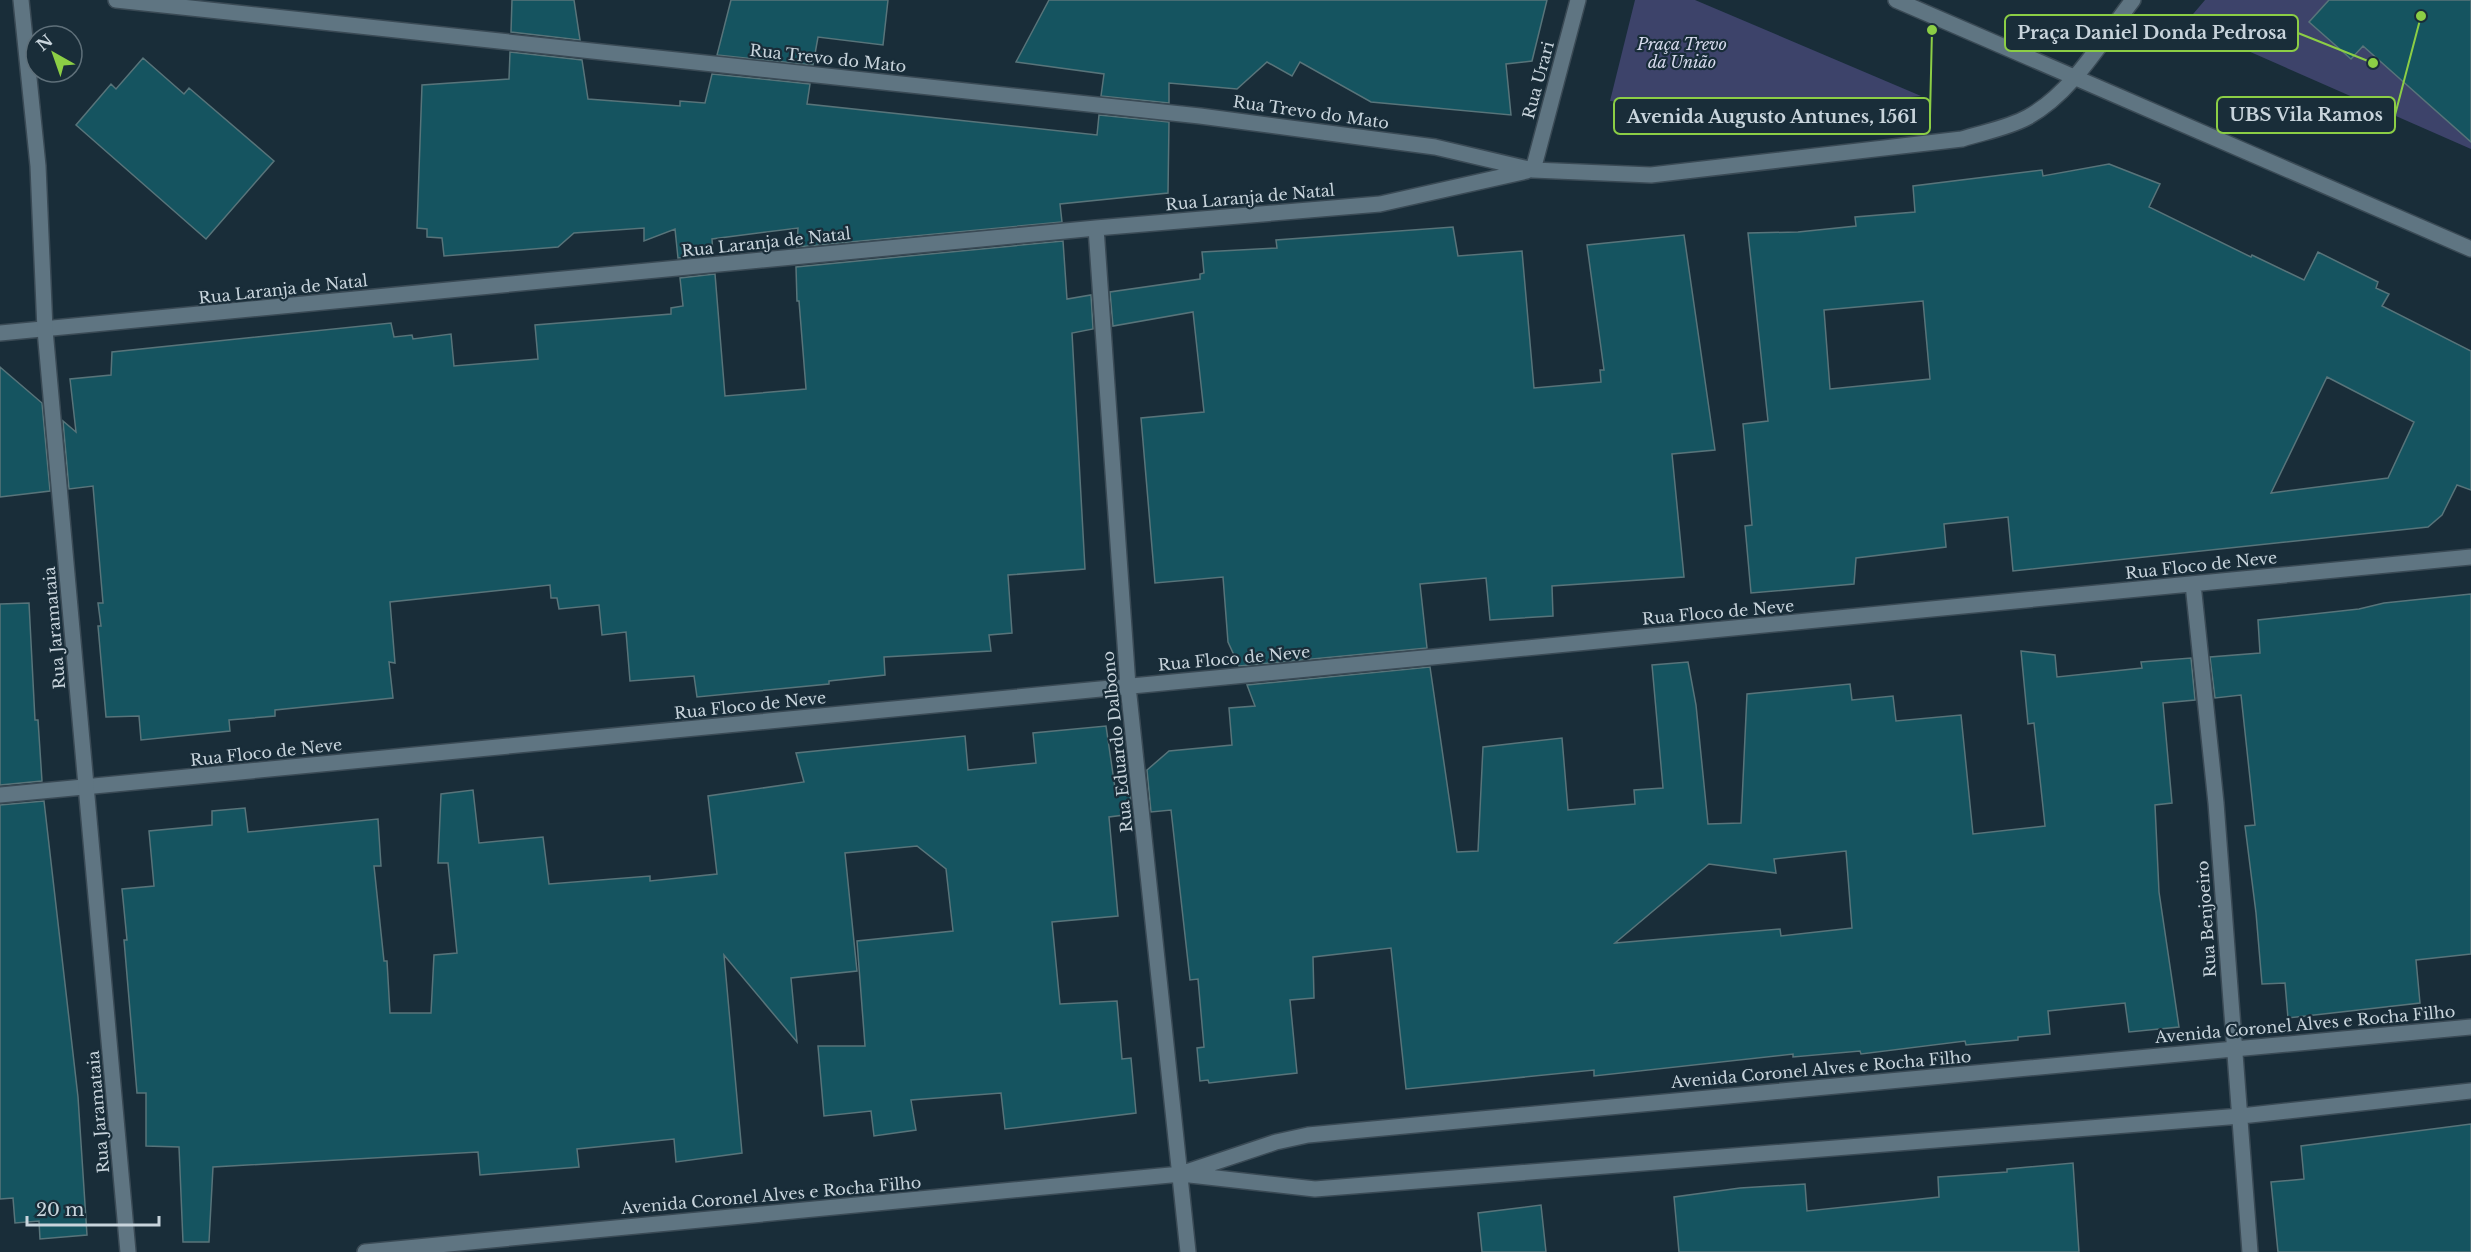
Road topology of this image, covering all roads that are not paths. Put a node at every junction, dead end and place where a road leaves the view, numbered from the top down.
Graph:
1 (21, 0) edge
2 (116, 0) edge
3 (1578, 0) edge
4 (1896, 0) edge
5 (2133, 0) edge
6 (2075, 76) junction
7 (1533, 170) junction
8 (1096, 228) junction
9 (2471, 249) edge
10 (45, 330) junction
11 (0, 333) edge
12 (2471, 557) edge
13 (2193, 585) junction
14 (1128, 686) junction
15 (87, 787) junction
16 (0, 795) edge
17 (2471, 1027) edge
18 (2234, 1049) junction
19 (2471, 1091) edge
20 (2241, 1116) junction
21 (1181, 1174) junction
22 (128, 1252) edge
23 (365, 1252) edge
24 (1188, 1252) edge
25 (2250, 1252) edge

1 - 10 street, Rua Jaramataia
2 - 7 street, Rua Trevo do Mato
3 - 7 street, Rua Urari
4 - 6 street
5 - 6 street
6 - 7 street
6 - 9 street
7 - 8 street, Rua Laranja de Natal
8 - 10 street, Rua Laranja de Natal
8 - 14 street, Rua Eduardo Dalbono
10 - 11 street, Rua Laranja de Natal
10 - 15 street, Rua Jaramataia
12 - 13 street, Rua Floco de Neve
13 - 14 street, Rua Floco de Neve
13 - 18 street, Rua Benjoeiro
14 - 15 street, Rua Floco de Neve
14 - 21 street, Rua Eduardo Dalbono
15 - 16 street, Rua Floco de Neve
15 - 22 street, Rua Jaramataia
17 - 18 street, Avenida Coronel Alves e Rocha Filho
18 - 20 street, Rua Benjoeiro
18 - 21 street, Avenida Coronel Alves e Rocha Filho
19 - 20 street, Avenida Coronel Alves e Rocha Filho
20 - 21 street, Avenida Coronel Alves e Rocha Filho
20 - 25 street, Rua Benjoeiro
21 - 23 street, Avenida Coronel Alves e Rocha Filho
21 - 24 street, Rua Eduardo Dalbono

